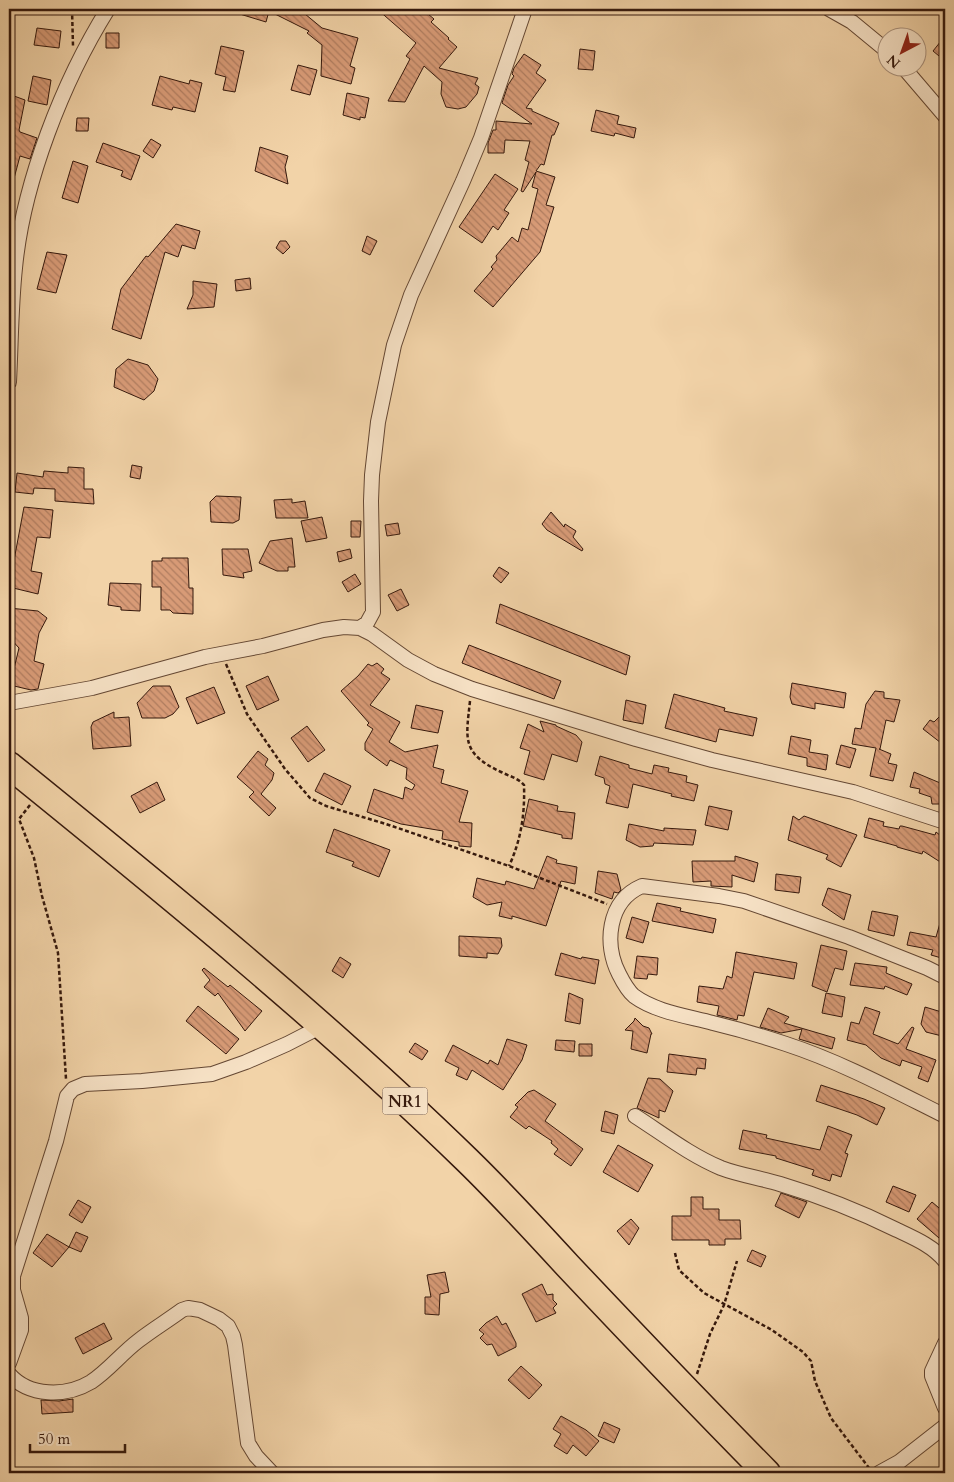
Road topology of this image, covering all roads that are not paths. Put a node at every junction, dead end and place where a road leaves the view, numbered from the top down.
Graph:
1 (108, 9) edge
2 (525, 9) edge
3 (829, 9) edge
4 (876, 42) edge
5 (913, 78) edge
6 (945, 116) edge
7 (9, 382) edge
8 (360, 628) junction
9 (9, 703) edge
10 (9, 765) edge
11 (945, 822) edge
12 (945, 976) edge
13 (322, 1026) junction
14 (636, 1116) dead end
15 (945, 1116) edge
16 (945, 1261) edge
17 (945, 1343) edge
18 (9, 1363) edge
19 (9, 1374) edge
20 (945, 1408) edge
21 (945, 1426) edge
22 (272, 1473) edge
23 (767, 1473) edge
24 (880, 1473) edge

1 - 7 street
2 - 8 street
3 - 4 street
5 - 6 street
8 - 9 street
8 - 11 street
10 - 13 highway, NR1
12 - 15 street
13 - 18 street
13 - 23 highway, NR1
14 - 16 street
17 - 20 street
19 - 22 street
21 - 24 street

